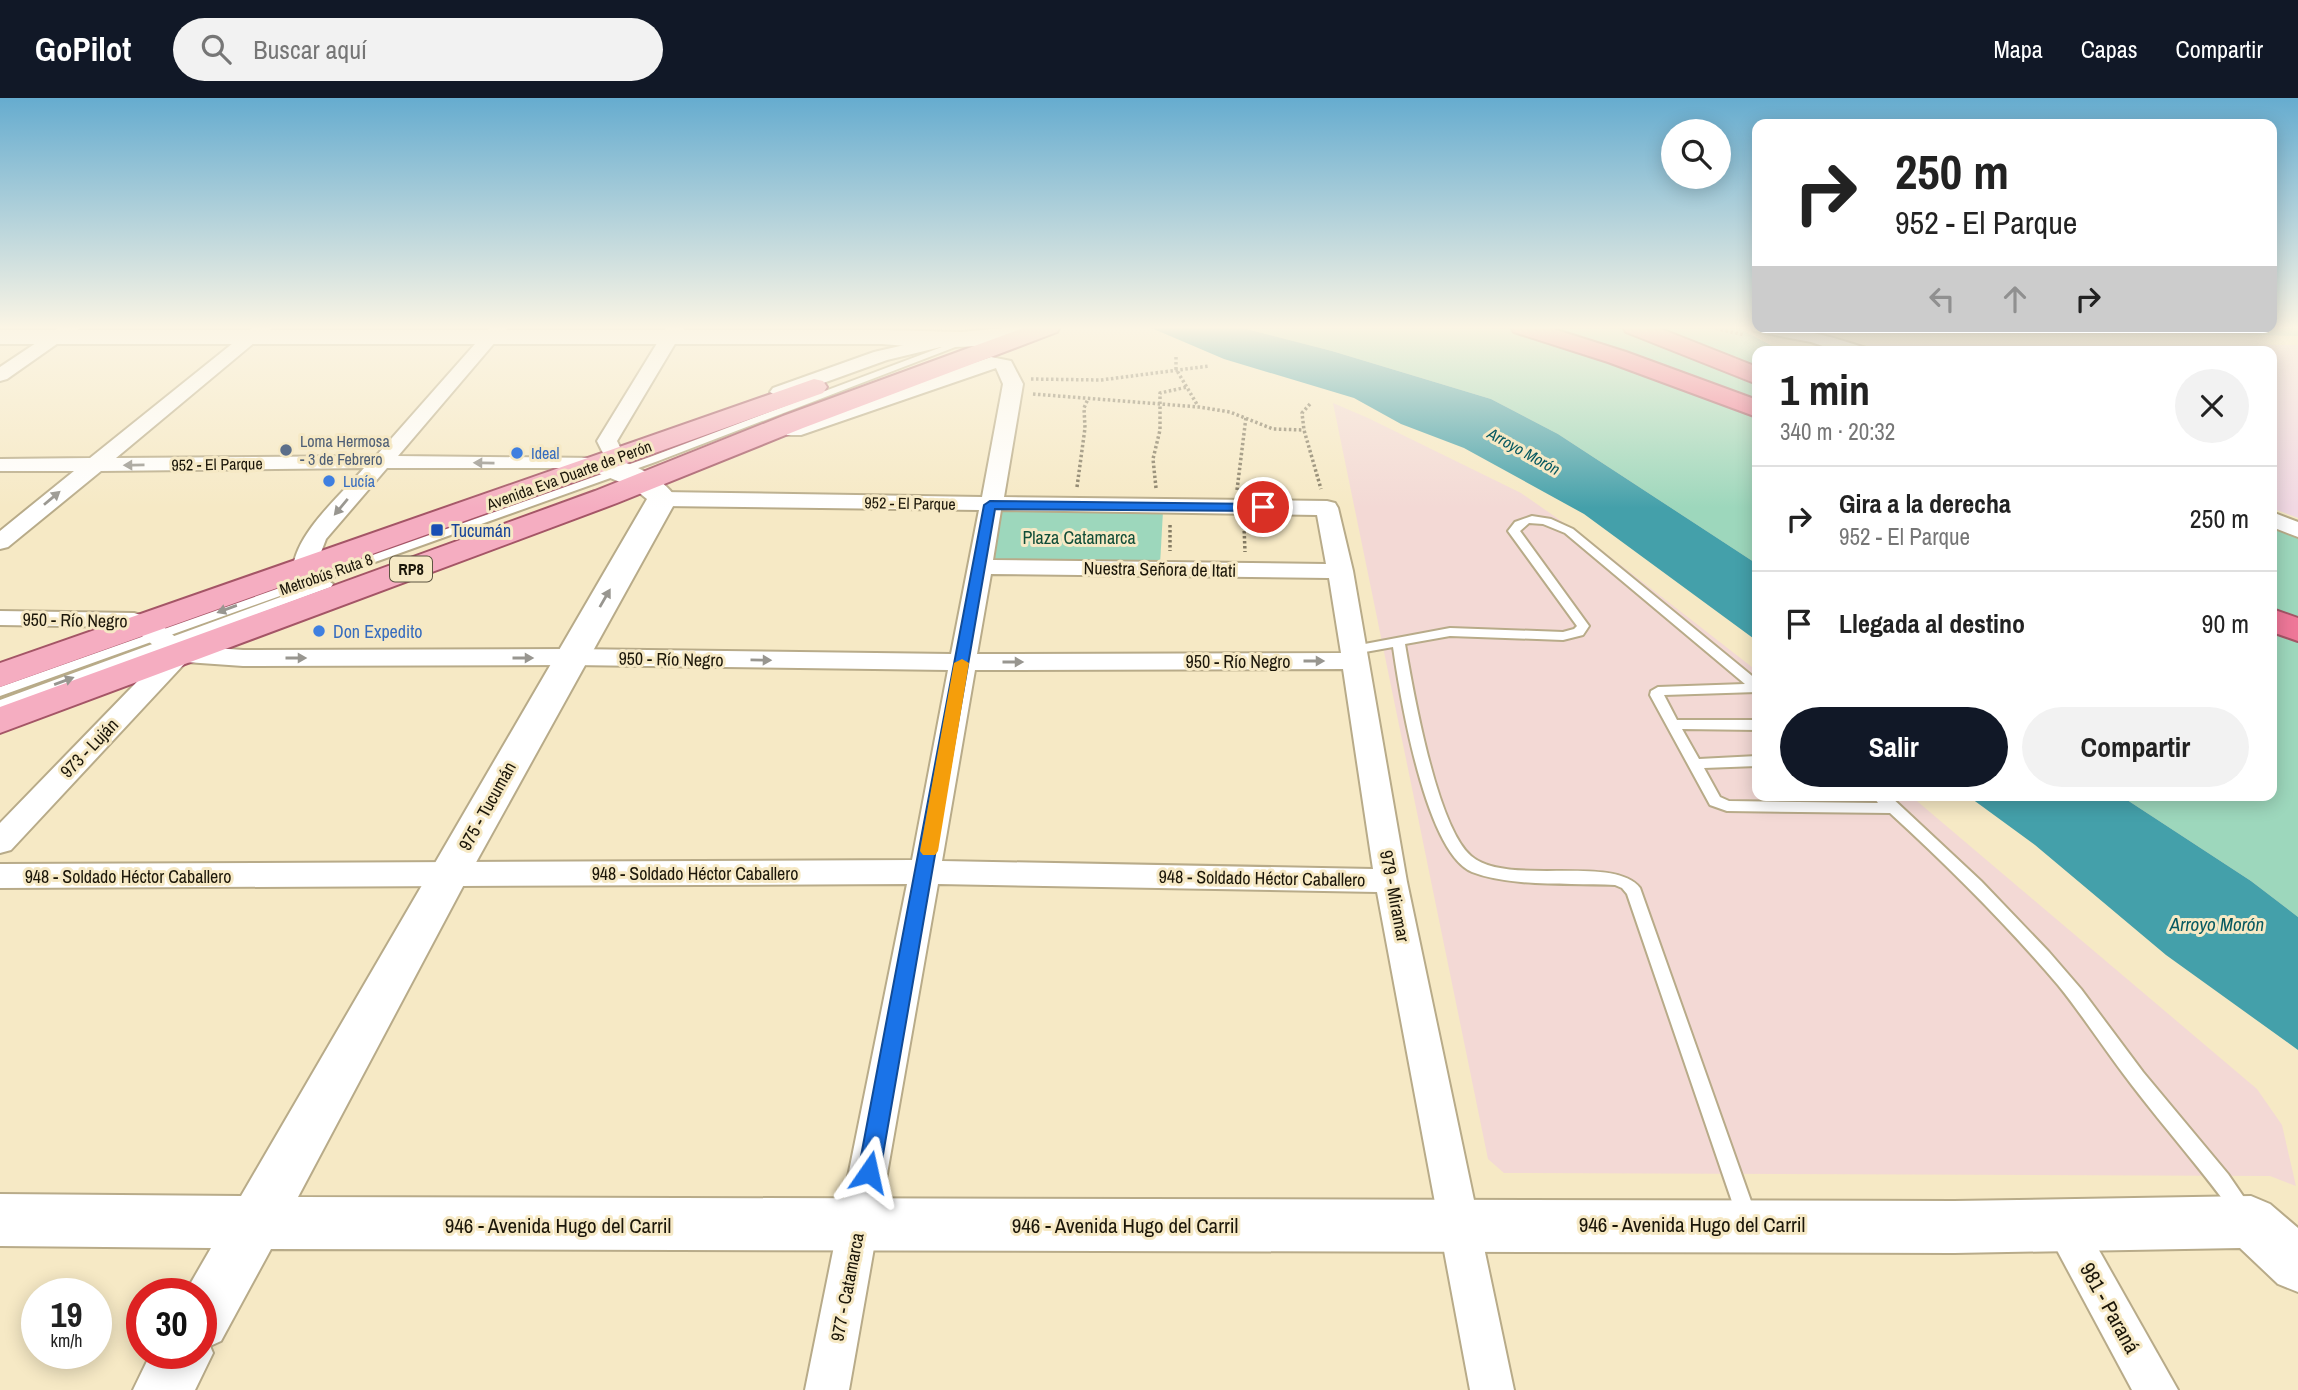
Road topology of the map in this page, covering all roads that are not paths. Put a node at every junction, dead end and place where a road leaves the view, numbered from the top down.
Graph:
1 (188, 387) edge
2 (445, 387) edge
3 (639, 387) edge
4 (842, 387) edge
5 (857, 387) edge
6 (866, 387) edge
7 (875, 387) edge
8 (914, 387) edge
9 (995, 387) edge
10 (1699, 387) edge
11 (1736, 387) edge
12 (1752, 394) edge
13 (825, 405) junction
14 (1752, 407) edge
15 (379, 462) junction
16 (0, 465) edge
17 (92, 465) junction
18 (626, 473) junction
19 (990, 505) junction
20 (1327, 508) joint
21 (2277, 521) edge
22 (2298, 530) edge
23 (0, 542) edge
24 (305, 568) junction
25 (978, 568) junction
26 (1341, 571) junction
27 (2277, 597) edge
28 (2298, 607) edge
29 (0, 618) edge
30 (2277, 620) edge
31 (2277, 628) edge
32 (2298, 631) edge
33 (2298, 638) edge
34 (162, 639) junction
35 (1399, 644) junction
36 (1354, 655) junction
37 (570, 657) junction
38 (962, 662) junction
39 (1752, 684) edge
40 (1752, 688) edge
41 (1, 696) edge
42 (1671, 724) junction
43 (1752, 725) edge
44 (1752, 761) edge
45 (1696, 764) junction
46 (1886, 802) edge
47 (0, 842) edge
48 (925, 872) junction
49 (448, 875) junction
50 (0, 876) edge
51 (1391, 881) junction
52 (0, 1220) edge
53 (2251, 1222) junction
54 (256, 1223) junction
55 (1462, 1224) junction
56 (1749, 1224) junction
57 (2064, 1226) junction
58 (859, 1227) junction
59 (2298, 1265) edge
60 (217, 1292) edge
61 (174, 1369) edge
62 (163, 1390) edge
63 (828, 1390) edge
64 (1492, 1390) edge
65 (2156, 1390) edge

1 - 17 street
2 - 15 street
3 - 18 street, 975 - Tucumán
4 - 18 main road, Avenida Eva Duarte de Perón / RP8
5 - 13 lane
6 - 13 main road
7 - 13 main road, Avenida Eva Duarte de Perón / RP8
8 - 18 street, Avenida Eva Duarte de Perón
9 - 19 street, 977 - Catamarca
10 - 14 highway
11 - 12 highway
13 - 18 main road, Avenida Eva Duarte de Perón / RP8
15 -> 17 street, 952 - El Parque
18 -> 15 street, 952 - El Parque
15 -> 24 street
16 - 17 street, 952 - El Parque
23 -> 17 street
18 - 19 street, 952 - El Parque
18 - 24 main road, Avenida Eva Duarte de Perón / RP8
18 - 34 main road, Avenida Eva Duarte de Perón / RP8
37 -> 18 street, 975 - Tucumán
19 - 20 street, 952 - El Parque
19 - 25 street, 977 - Catamarca
20 - 26 street, 979 - Miramar
21 - 22 street
24 -> 34 main road, Avenida Eva Duarte de Perón / RP8
25 - 26 street, Nuestra Señora de Itati
25 - 38 street, 977 - Catamarca
26 - 36 street, 979 - Miramar
27 - 28 highway
29 - 34 street, 950 - Río Negro
30 - 32 highway
31 - 33 highway
34 -> 37 street, 950 - Río Negro
34 - 41 main road, Avenida Eva Duarte de Perón / RP8
34 - 47 street, 973 - Luján
35 - 36 lane
35 - 39 lane
35 - 56 lane
38 -> 36 street, 950 - Río Negro
36 - 51 street, 979 - Miramar
37 -> 38 street, 950 - Río Negro
37 - 49 street, 975 - Tucumán
38 - 48 street, 977 - Catamarca
40 - 42 lane
42 - 43 lane
42 - 45 lane
44 - 45 lane
45 - 46 lane
46 - 53 lane
48 - 49 street, 948 - Soldado Héctor Caballero
48 - 51 street, 948 - Soldado Héctor Caballero
48 - 58 street, 977 - Catamarca
49 - 50 street, 948 - Soldado Héctor Caballero
49 - 54 street, 975 - Tucumán
51 - 55 street, 979 - Miramar
52 - 54 street, 946 - Avenida Hugo del Carril
53 - 57 street, 946 - Avenida Hugo del Carril
53 - 59 street
54 - 58 street, 946 - Avenida Hugo del Carril
54 - 60 street, 975 - Tucumán
55 - 56 street, 946 - Avenida Hugo del Carril
55 - 58 street, 946 - Avenida Hugo del Carril
55 - 64 street, 979 - Miramar
56 - 57 street, 946 - Avenida Hugo del Carril
57 - 65 street, 981 - Paraná
58 - 63 street, 977 - Catamarca
61 - 62 street

